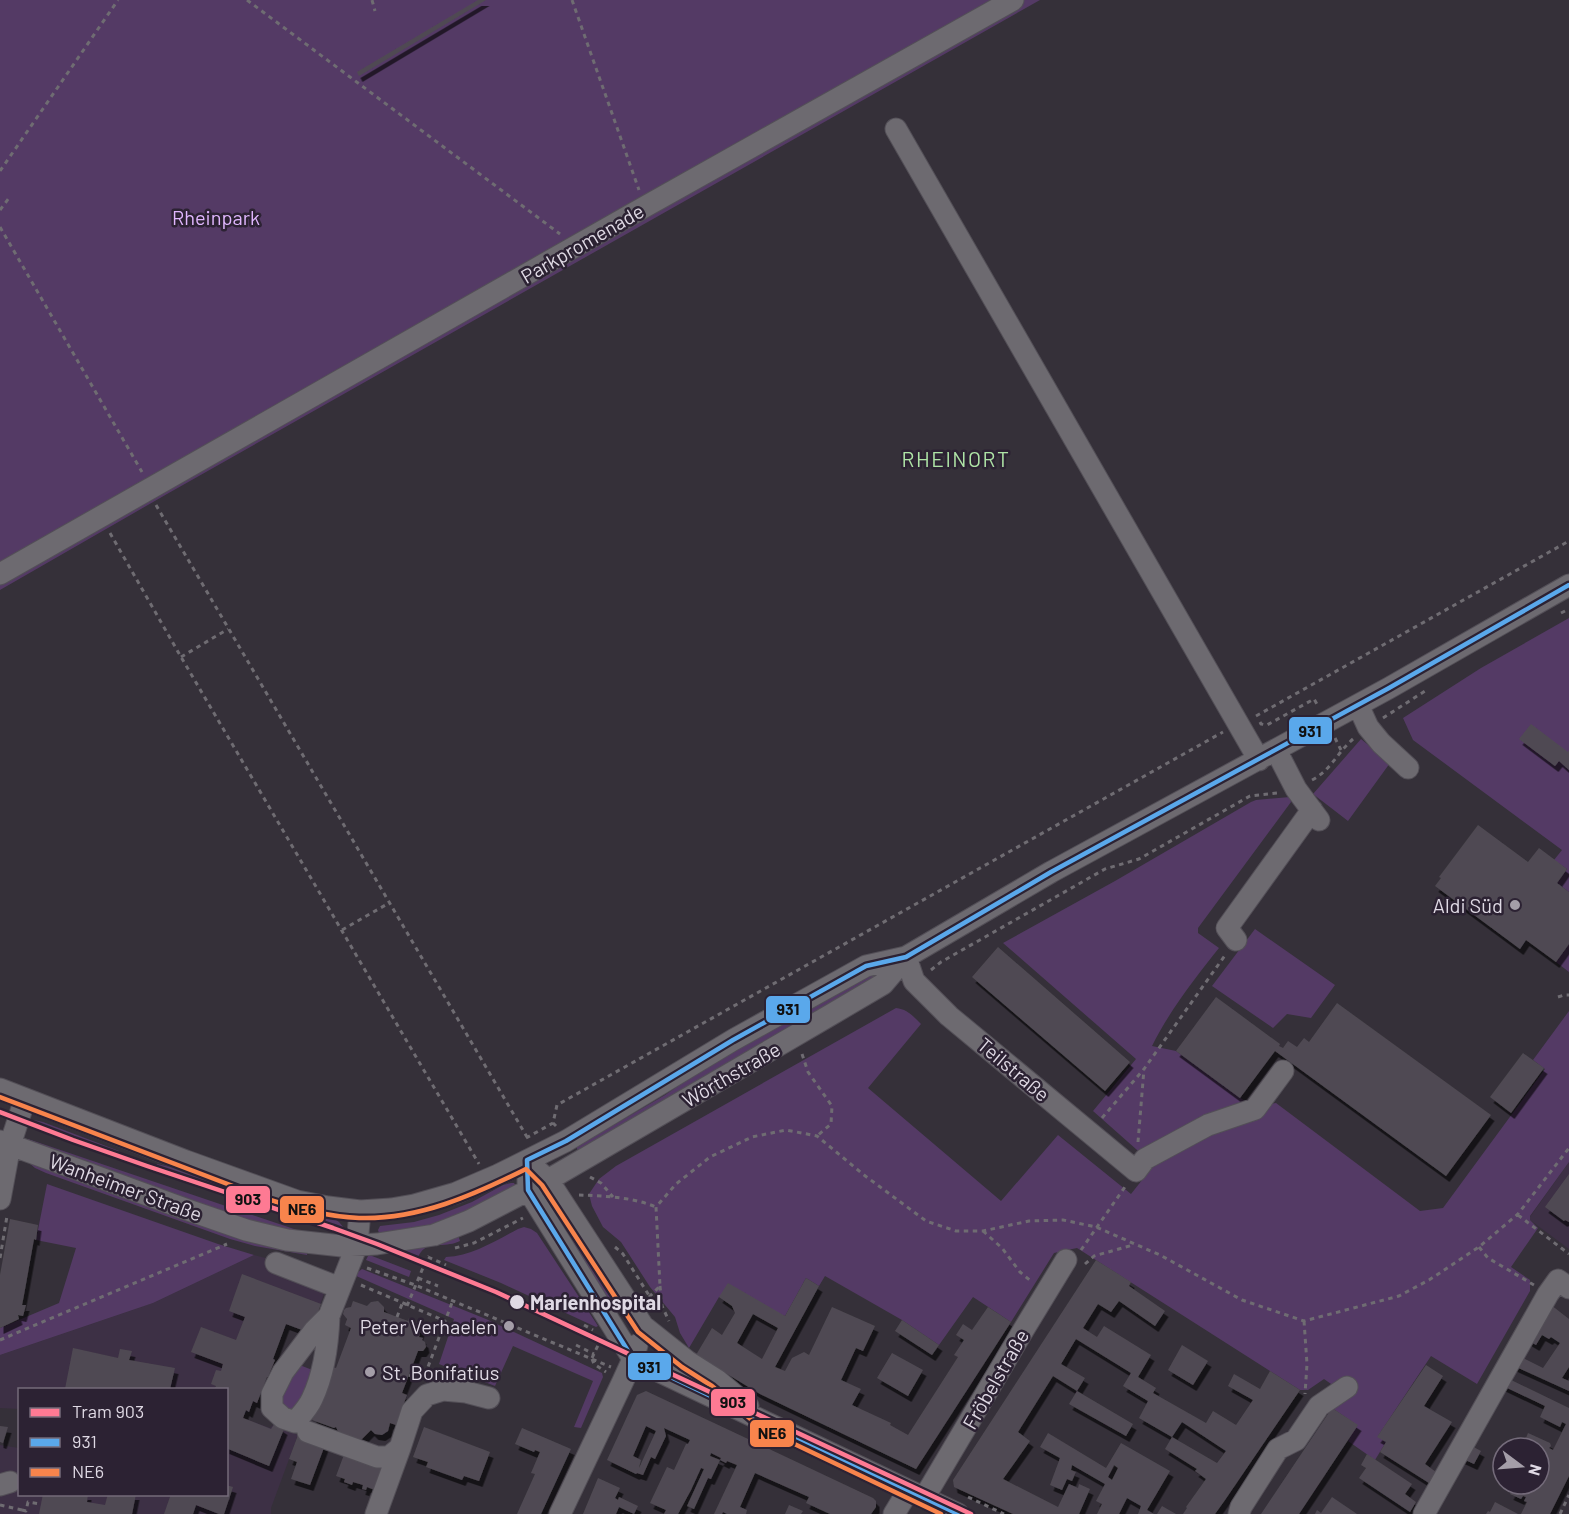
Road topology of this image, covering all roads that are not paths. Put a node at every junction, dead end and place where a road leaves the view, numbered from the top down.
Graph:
1 (1013, 0) edge
2 (896, 129) dead end
3 (0, 574) edge
4 (1569, 585) edge
5 (1358, 705) junction
6 (1267, 755) junction
7 (1408, 768) dead end
8 (1236, 940) road end
9 (906, 957) junction
10 (1283, 1071) dead end
11 (0, 1089) edge
12 (25, 1099) junction
13 (5, 1143) edge
14 (525, 1146) junction
15 (548, 1180) junction
16 (528, 1190) junction
17 (0, 1199) edge
18 (360, 1211) junction
19 (276, 1263) dead end
20 (1075, 1263) road end
21 (348, 1268) junction
22 (1558, 1287) edge
23 (329, 1316) dead end
24 (643, 1326) junction
25 (633, 1359) junction
26 (1347, 1386) dead end
27 (729, 1390) junction
28 (489, 1398) dead end
29 (765, 1422) junction
30 (308, 1432) dead end
31 (400, 1448) junction
32 (916, 1495) junction
33 (376, 1514) edge
34 (560, 1514) edge
35 (894, 1514) edge
36 (958, 1514) edge
37 (1239, 1514) edge
38 (1424, 1514) edge

1 - 3 street, Parkpromenade
2 - 6 street
4 - 5 street, Wörthstraße
5 - 6 street, Wörthstraße
5 - 7 street
6 - 8 street
6 - 9 street, Wörthstraße
9 - 10 street, Teilstraße
9 - 14 street, Wörthstraße
9 - 15 street, Wörthstraße
11 - 12 street
12 - 13 street
12 - 18 street
13 - 17 street
13 - 21 street, Wanheimer Straße
14 - 15 street
14 - 16 street
14 - 18 street
15 - 16 street, Wanheimer Straße
15 - 24 street
16 - 21 street, Wanheimer Straße
16 - 25 street
18 - 21 street
19 - 21 street
20 - 32 street, Fröbelstraße
21 - 23 street
22 - 38 street
24 - 25 street
24 - 27 street
25 - 27 street
25 - 29 street
25 - 34 street
26 - 37 street
27 - 29 street
28 - 31 street
29 - 32 street
30 - 31 street
31 - 33 street
32 - 35 street, Fröbelstraße
32 - 36 street

